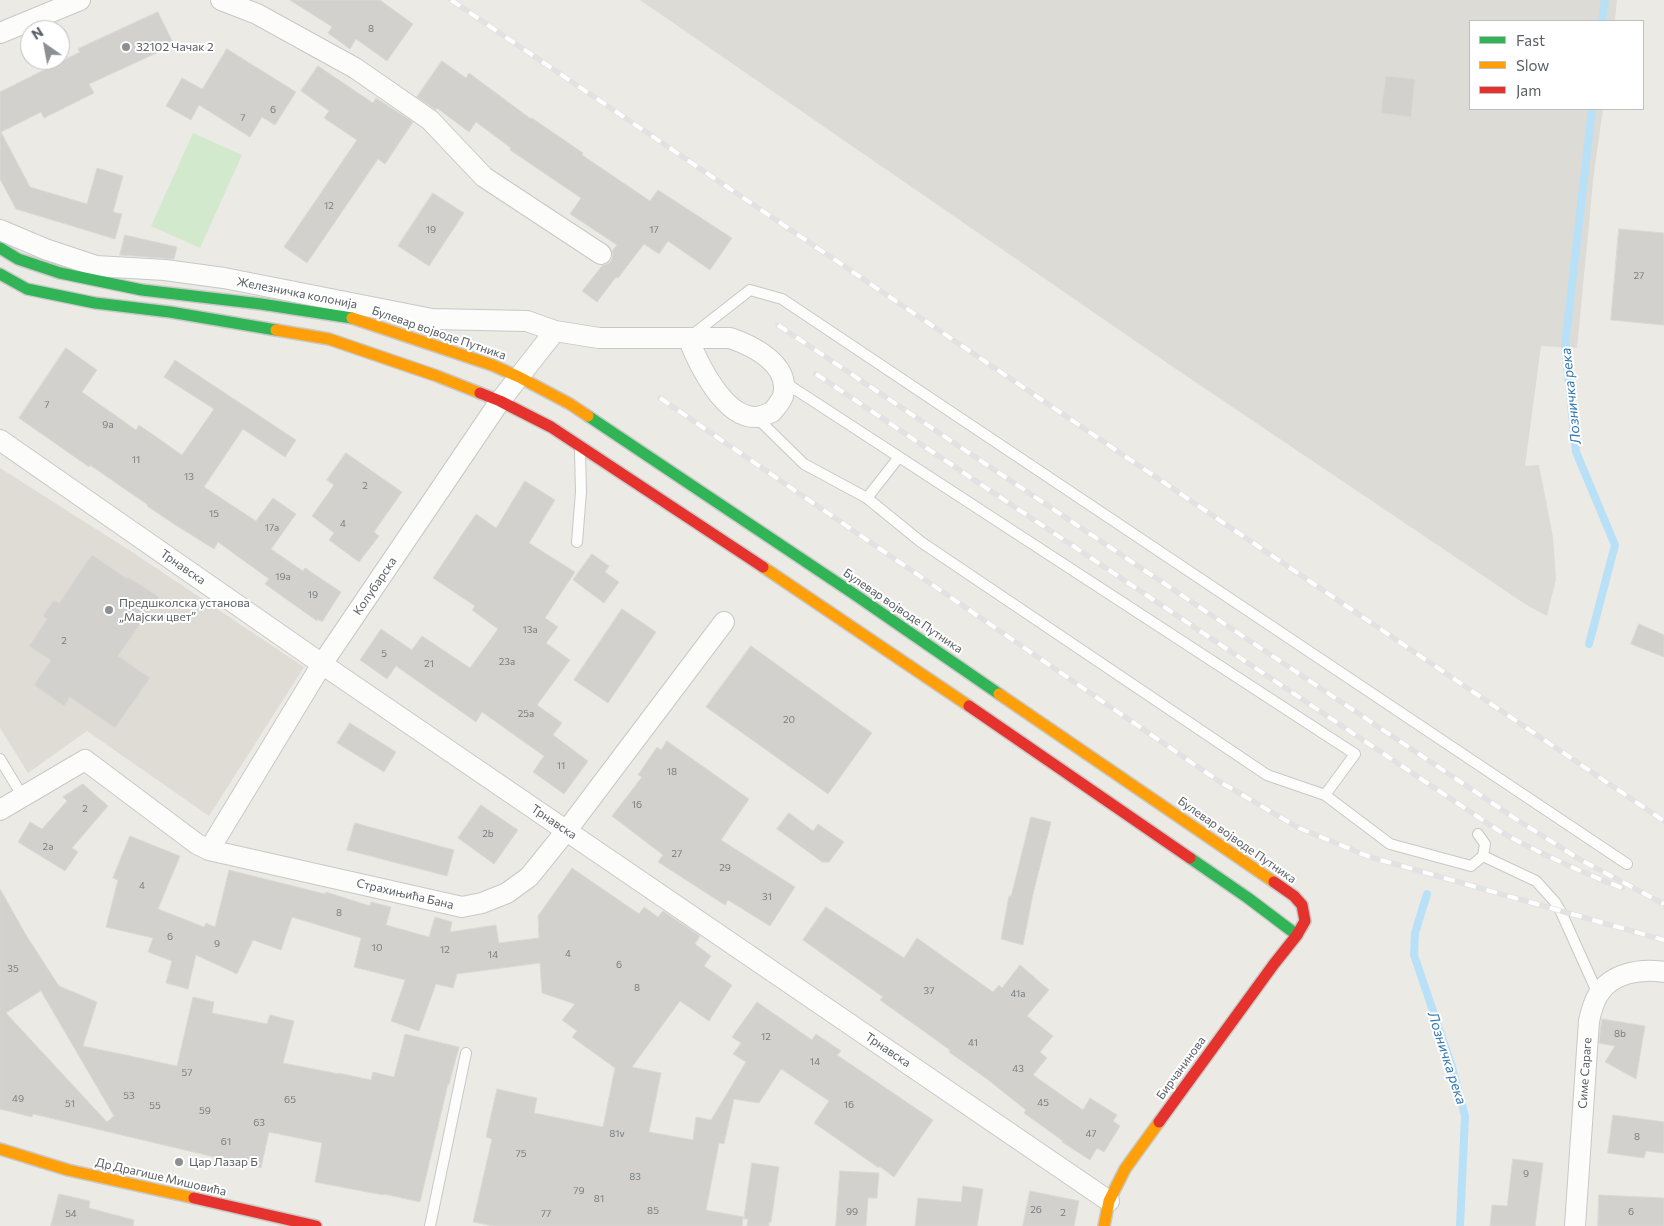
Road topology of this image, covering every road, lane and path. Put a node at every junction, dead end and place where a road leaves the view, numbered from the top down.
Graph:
1 (80, 0) edge
2 (221, 0) edge
3 (0, 33) edge
4 (0, 230) edge
5 (0, 248) edge
6 (601, 254) dead end
7 (0, 274) edge
8 (555, 331) junction
9 (688, 338) junction
10 (519, 377) junction
11 (784, 382) junction
12 (500, 401) junction
13 (756, 417) junction
14 (0, 440) edge
15 (580, 447) junction
16 (899, 457) junction
17 (866, 498) junction
18 (577, 542) dead end
19 (724, 622) dead end
20 (322, 664) junction
21 (0, 759) edge
22 (1325, 795) junction
23 (23, 797) junction
24 (0, 810) edge
25 (567, 830) junction
26 (1478, 834) dead end
27 (209, 850) junction
28 (1483, 856) junction
29 (1628, 864) dead end
30 (1297, 935) junction
31 (1664, 972) edge
32 (1598, 994) junction
33 (466, 1053) dead end
34 (0, 1149) edge
35 (1109, 1201) junction
36 (316, 1226) edge
37 (430, 1226) edge
38 (1104, 1226) edge
39 (1575, 1226) edge

1 - 3 street
2 - 6 street
4 - 8 street, Железничка колонија
5 - 10 main road, Булевар војводе Путника
7 - 12 main road
8 - 9 street, Железничка колонија
8 - 10 street, Колубарска
9 - 11 street, Железничка колонија
9 - 13 street
9 - 29 lane
10 - 12 street, Колубарска
10 - 30 main road, Булевар војводе Путника
11 - 13 street
11 - 16 lane
12 - 15 main road
12 - 20 street, Колубарска
13 - 17 lane
14 - 20 street, Трнавска
15 - 18 lane
15 - 30 main road
16 - 17 lane
16 - 22 lane
17 - 22 lane
19 - 25 street, Страхињића Бана
20 - 25 street, Трнавска
20 - 27 street, Колубарска
21 - 23 lane
22 - 28 lane
23 - 24 street, Страхињића Бана
23 - 27 street, Страхињића Бана
25 - 27 street, Страхињића Бана
25 - 35 street, Трнавска
26 - 28 lane
28 - 32 lane
30 - 35 main road, Бирчанинова
31 - 32 street, Симе Сараге
32 - 39 street, Симе Сараге
33 - 37 lane
34 - 36 main road, Др Драгише Мишовића
35 - 38 main road, Бирчанинова

